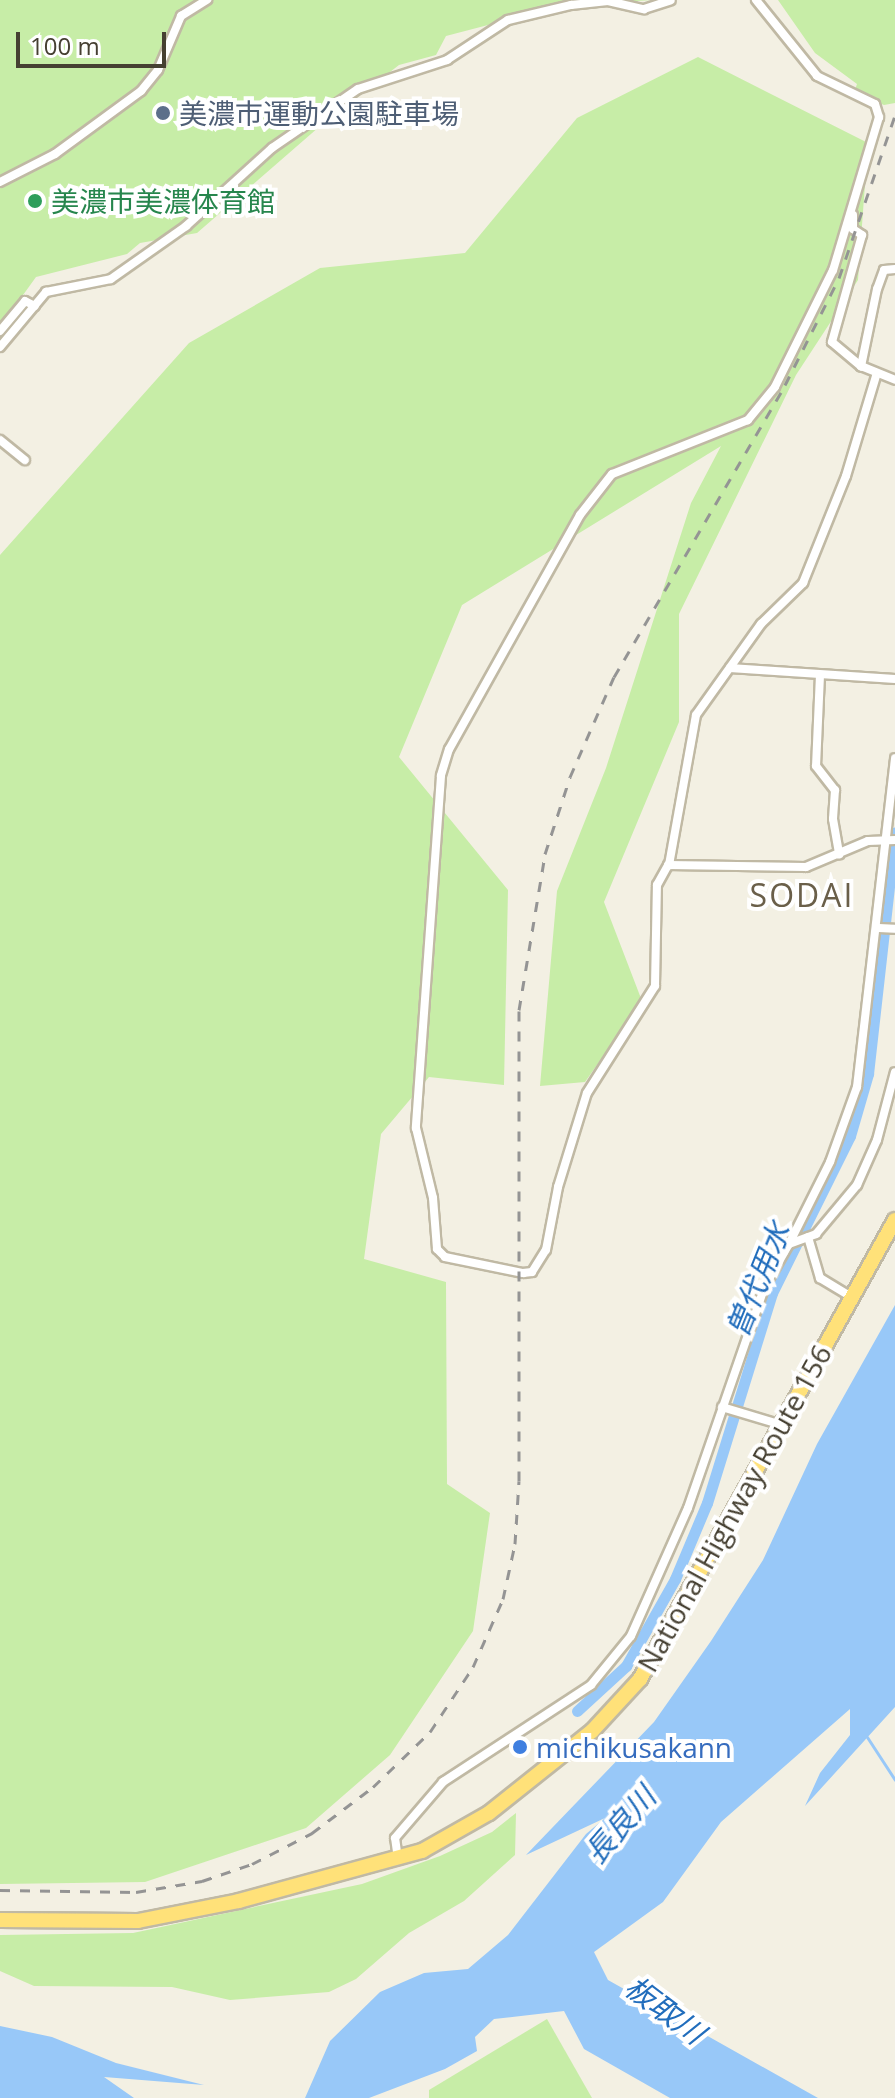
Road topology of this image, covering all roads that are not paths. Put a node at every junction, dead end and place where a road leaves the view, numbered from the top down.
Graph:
1 (207, 0) edge
2 (671, 0) edge
3 (756, 0) edge
4 (0, 182) edge
5 (853, 206) junction
6 (895, 269) edge
7 (35, 306) junction
8 (0, 331) edge
9 (0, 347) edge
10 (861, 366) junction
11 (876, 376) junction
12 (895, 380) edge
13 (0, 440) edge
14 (25, 460) dead end
15 (730, 668) junction
16 (820, 675) junction
17 (895, 679) edge
18 (895, 758) edge
19 (890, 839) edge
20 (839, 854) junction
21 (669, 865) junction
22 (880, 928) junction
23 (893, 929) edge
24 (895, 1072) edge
25 (895, 1220) edge
26 (806, 1238) junction
27 (792, 1244) junction
28 (852, 1297) junction
29 (730, 1409) junction
30 (782, 1425) junction
31 (398, 1859) junction
32 (0, 1920) edge

1 - 4 street
2 - 7 street
3 - 5 street
5 - 10 street
5 - 21 street
6 - 10 street
7 - 8 street
7 - 9 street
10 - 11 street
11 - 12 street
11 - 15 street
13 - 14 street
15 - 16 street
15 - 21 street
16 - 17 street
16 - 20 street
18 - 19 street
19 - 20 street
19 - 22 street
20 - 21 street
22 - 23 street
22 - 27 street
24 - 26 street
25 - 28 highway, National Highway Route 156
26 - 27 street
26 - 28 street
27 - 29 street
28 - 30 highway, National Highway Route 156
29 - 30 street
29 - 31 street
30 - 31 highway, National Highway Route 156
31 - 32 highway, National Highway Route 156

